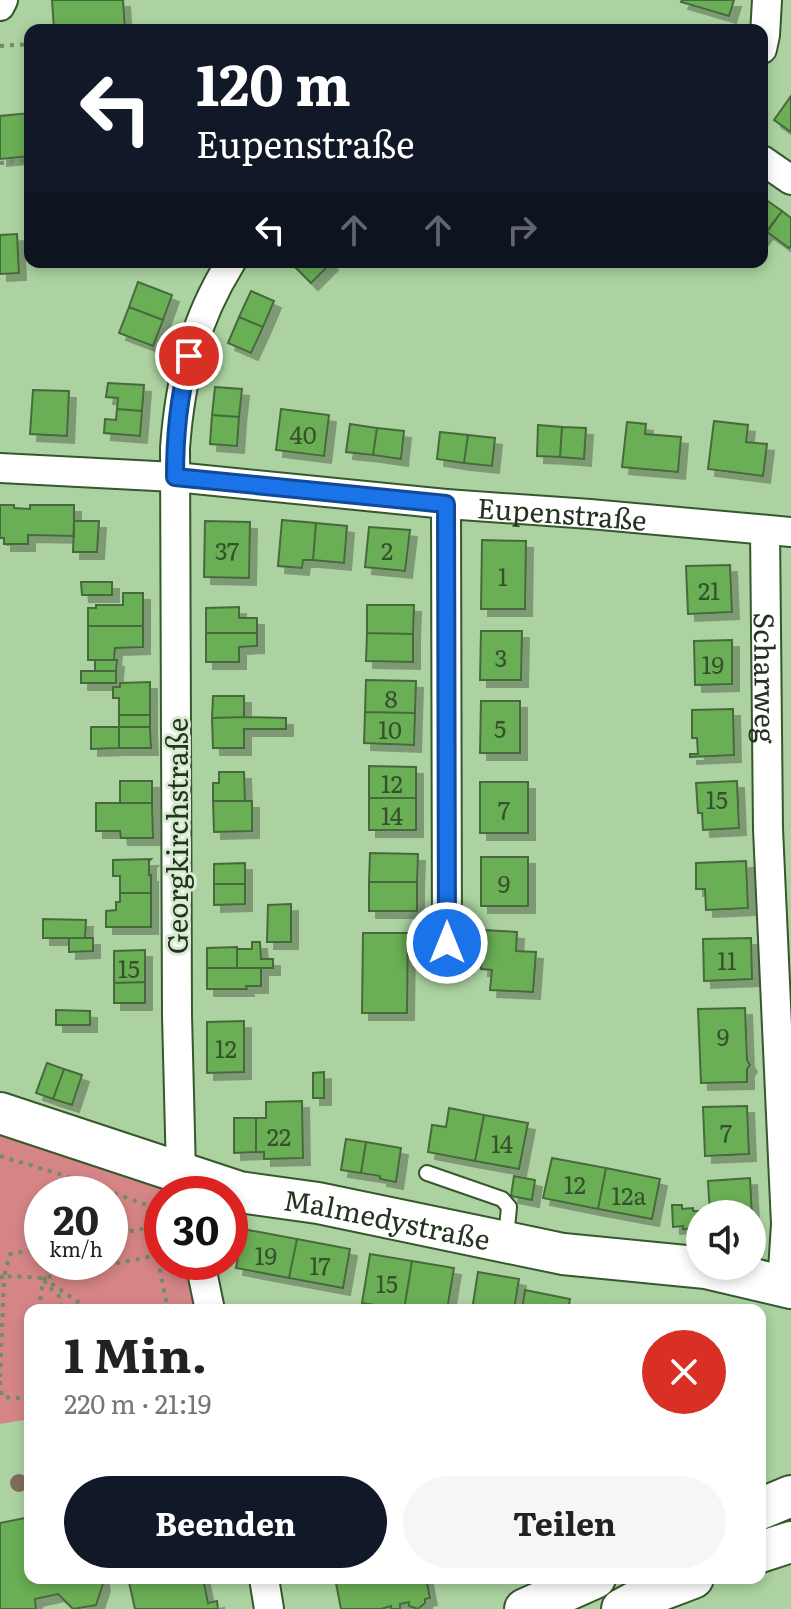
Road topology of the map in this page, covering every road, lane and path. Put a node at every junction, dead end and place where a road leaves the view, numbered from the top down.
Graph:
1 (3, 0) edge
2 (767, 0) edge
3 (0, 6) edge
4 (766, 24) edge
5 (24, 44) edge
6 (0, 46) edge
7 (24, 160) edge
8 (0, 163) edge
9 (768, 164) edge
10 (791, 180) edge
11 (228, 268) edge
12 (0, 468) edge
13 (175, 477) junction
14 (446, 504) junction
15 (778, 531) edge
16 (447, 943) dead end
17 (0, 1113) edge
18 (0, 1156) edge
19 (427, 1173) dead end
20 (166, 1176) edge
21 (184, 1176) edge
22 (248, 1197) edge
23 (144, 1204) edge
24 (505, 1242) junction
25 (24, 1251) edge
26 (2, 1277) edge
27 (24, 1277) edge
28 (43, 1280) edge
29 (44, 1280) edge
30 (46, 1280) edge
31 (163, 1280) edge
32 (204, 1280) edge
33 (788, 1293) edge
34 (40, 1304) edge
35 (61, 1304) edge
36 (81, 1304) edge
37 (167, 1304) edge
38 (209, 1304) edge
39 (0, 1380) edge
40 (24, 1397) edge
41 (1, 1398) edge
42 (791, 1496) edge
43 (766, 1506) edge
44 (791, 1542) edge
45 (766, 1550) edge
46 (265, 1584) edge
47 (581, 1584) edge
48 (677, 1584) edge
49 (269, 1609) edge
50 (525, 1609) edge
51 (622, 1609) edge

1 - 3 street
2 - 4 street
5 - 6 path
7 - 8 path
9 - 10 street
11 - 13 street, Georgkirchstraße
12 - 13 street, Eupenstraße
13 - 14 street, Eupenstraße
13 - 21 street, Georgkirchstraße
14 - 15 street, Eupenstraße
14 - 16 street
15 - 33 street, Scharweg
17 - 20 street, Malmedystraße
18 - 23 path
19 - 24 lane
22 - 24 street, Malmedystraße
24 - 33 street, Malmedystraße
25 - 26 path
26 - 27 path
26 - 39 path
28 - 34 path
29 - 35 path
30 - 36 path
31 - 37 path
32 - 38 street
39 - 41 path
40 - 41 path
42 - 43 street
44 - 45 street
46 - 49 street
47 - 50 street
48 - 51 street

